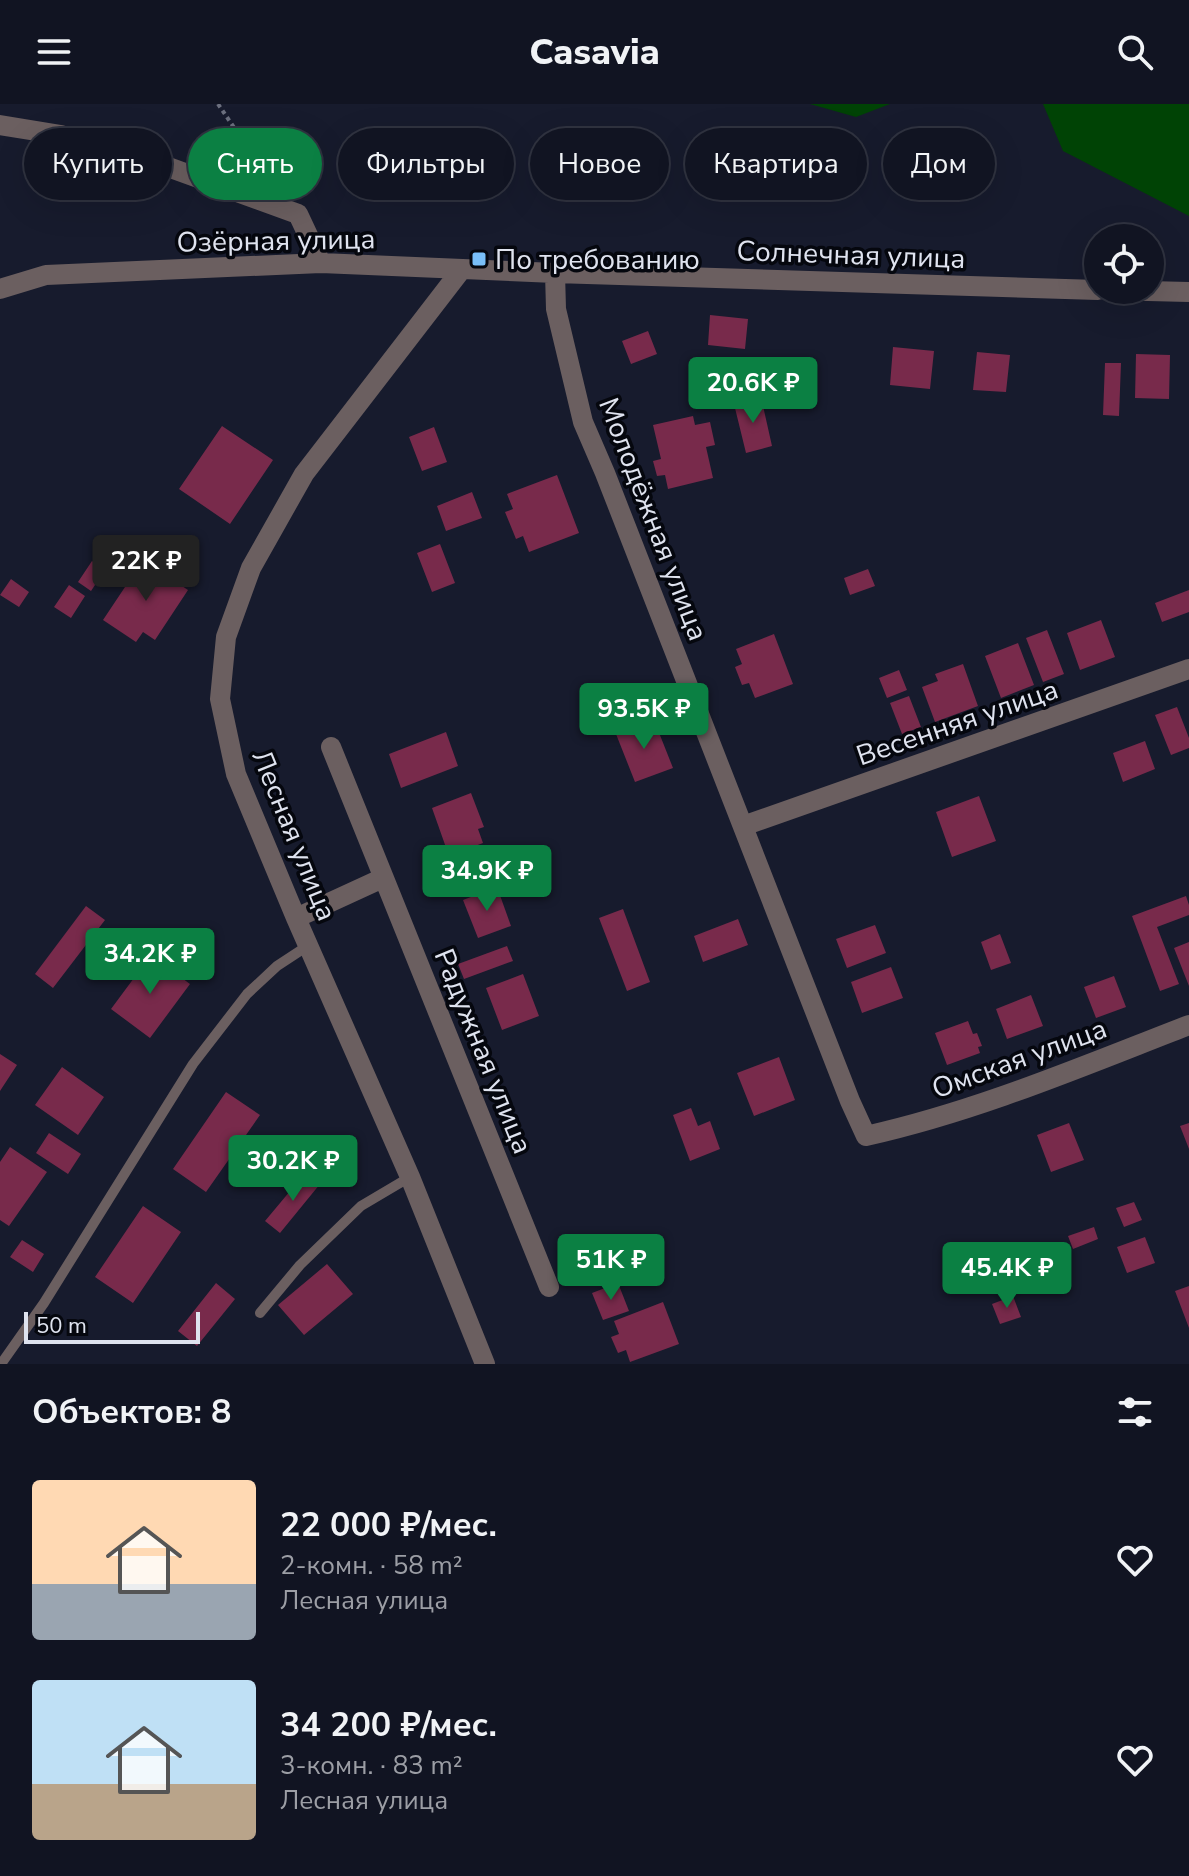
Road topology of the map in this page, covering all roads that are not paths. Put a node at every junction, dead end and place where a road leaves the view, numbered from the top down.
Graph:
1 (0, 125) edge
2 (321, 263) junction
3 (462, 269) junction
4 (555, 273) junction
5 (0, 289) edge
6 (1084, 290) edge
7 (1164, 291) edge
8 (1189, 292) edge
9 (1189, 669) edge
10 (331, 747) dead end
11 (743, 826) junction
12 (383, 878) junction
13 (296, 918) junction
14 (309, 945) junction
15 (1189, 1025) edge
16 (866, 1136) joint
17 (410, 1177) junction
18 (549, 1287) dead end
19 (260, 1313) dead end
20 (1, 1364) edge
21 (485, 1364) edge

1 - 2 street
2 - 3 street, Озёрная улица
2 - 5 street, Озёрная улица
3 - 4 street, Озёрная улица
3 - 13 street, Лесная улица
4 - 6 street, Солнечная улица
4 - 11 street, Молодёжная улица
7 - 8 street
9 - 11 street, Весенняя улица
10 - 12 street, Радужная улица
11 - 16 street, Молодёжная улица
12 - 13 street
12 - 18 street, Радужная улица
13 - 14 street, Лесная улица
14 - 17 street, Лесная улица
14 - 20 lane
15 - 16 street, Омская улица
17 - 19 lane
17 - 21 street, Лесная улица

